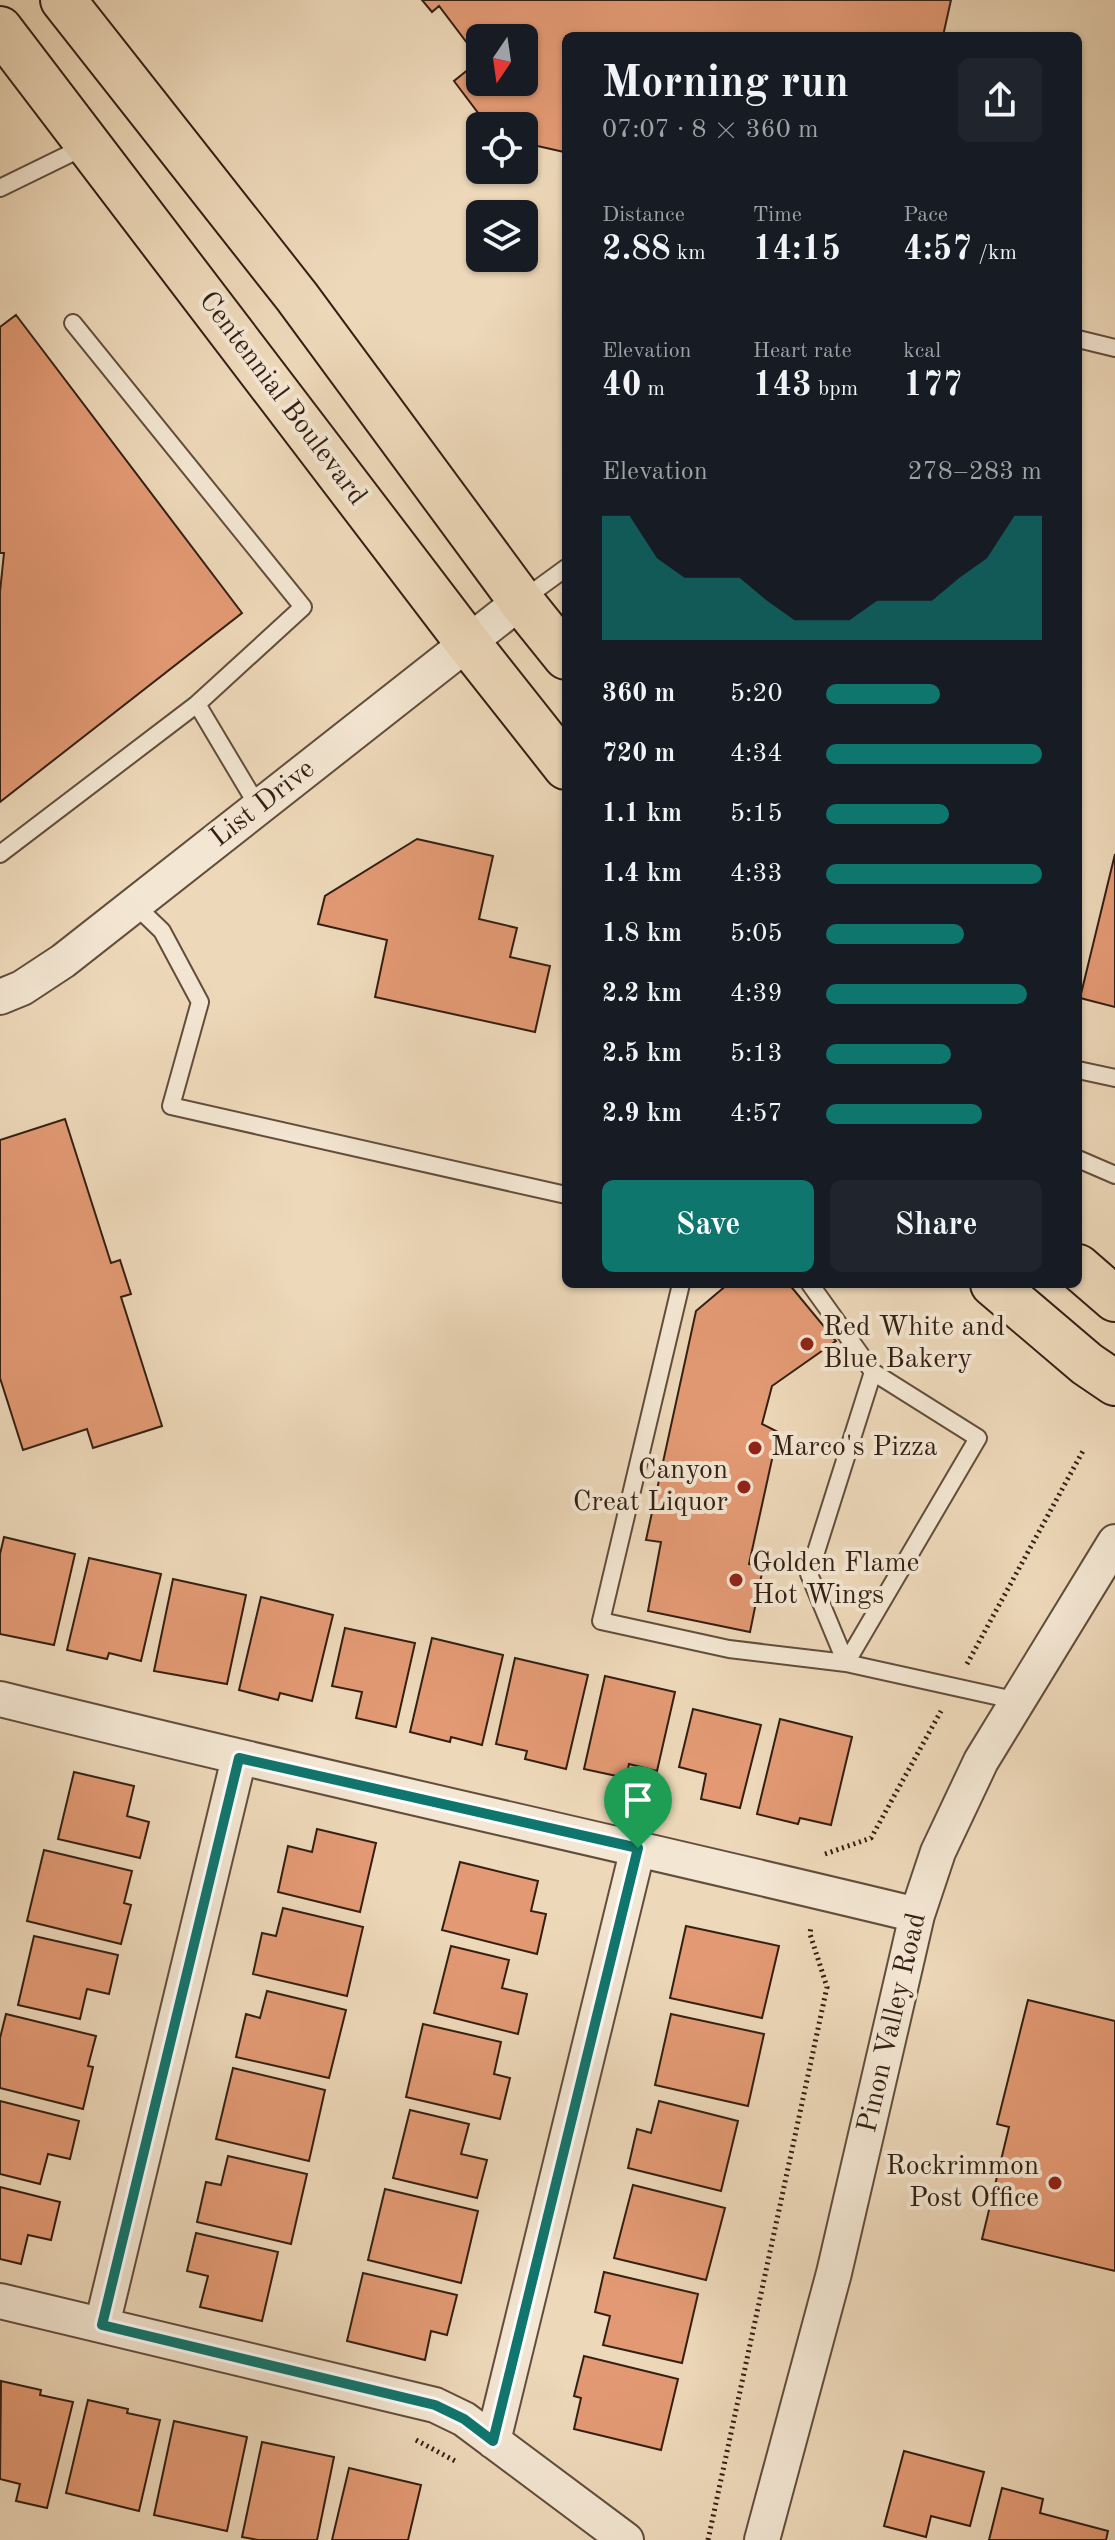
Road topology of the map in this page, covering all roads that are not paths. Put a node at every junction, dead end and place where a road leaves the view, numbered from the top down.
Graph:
1 (63, 0) edge
2 (0, 29) edge
3 (89, 145) junction
4 (0, 188) edge
5 (73, 323) dead end
6 (1082, 340) edge
7 (1115, 348) edge
8 (562, 571) edge
9 (521, 601) junction
10 (468, 643) junction
11 (562, 652) edge
12 (197, 704) junction
13 (562, 762) edge
14 (259, 808) junction
15 (0, 854) edge
16 (135, 905) junction
17 (0, 997) edge
18 (1082, 1071) edge
19 (1115, 1078) edge
20 (1082, 1161) edge
21 (1115, 1175) edge
22 (562, 1194) edge
23 (1082, 1270) edge
24 (680, 1288) edge
25 (813, 1288) edge
26 (998, 1288) edge
27 (1115, 1299) edge
28 (873, 1372) junction
29 (1115, 1383) edge
30 (1115, 1542) edge
31 (846, 1663) junction
32 (0, 1699) edge
33 (1018, 1701) junction
34 (239, 1758) junction
35 (638, 1848) junction
36 (917, 1915) junction
37 (0, 2301) edge
38 (102, 2325) junction
39 (493, 2441) junction
40 (626, 2540) edge
41 (762, 2540) edge

1 - 9 main road
2 - 3 main road, Centennial Boulevard
3 - 4 lane
3 - 10 main road, Centennial Boulevard
5 - 12 lane
6 - 7 lane
8 - 9 lane
9 - 10 street, List Drive
9 - 11 main road
10 - 13 main road, Centennial Boulevard
10 - 14 street, List Drive
12 - 14 lane
12 - 15 lane
14 - 16 street, List Drive
16 - 17 street, List Drive
16 - 22 lane
18 - 19 lane
20 - 21 lane
23 - 27 main road
24 - 31 lane
25 - 28 lane
26 - 29 main road
28 - 31 lane
28 - 31 lane
30 - 33 street, Pinon Valley Road
31 - 33 lane
32 - 34 street
33 - 36 street, Pinon Valley Road
34 - 35 street
34 - 38 street
35 - 36 street
35 - 39 street
36 - 41 street, Pinon Valley Road
37 - 38 street
38 - 39 street
39 - 40 street

